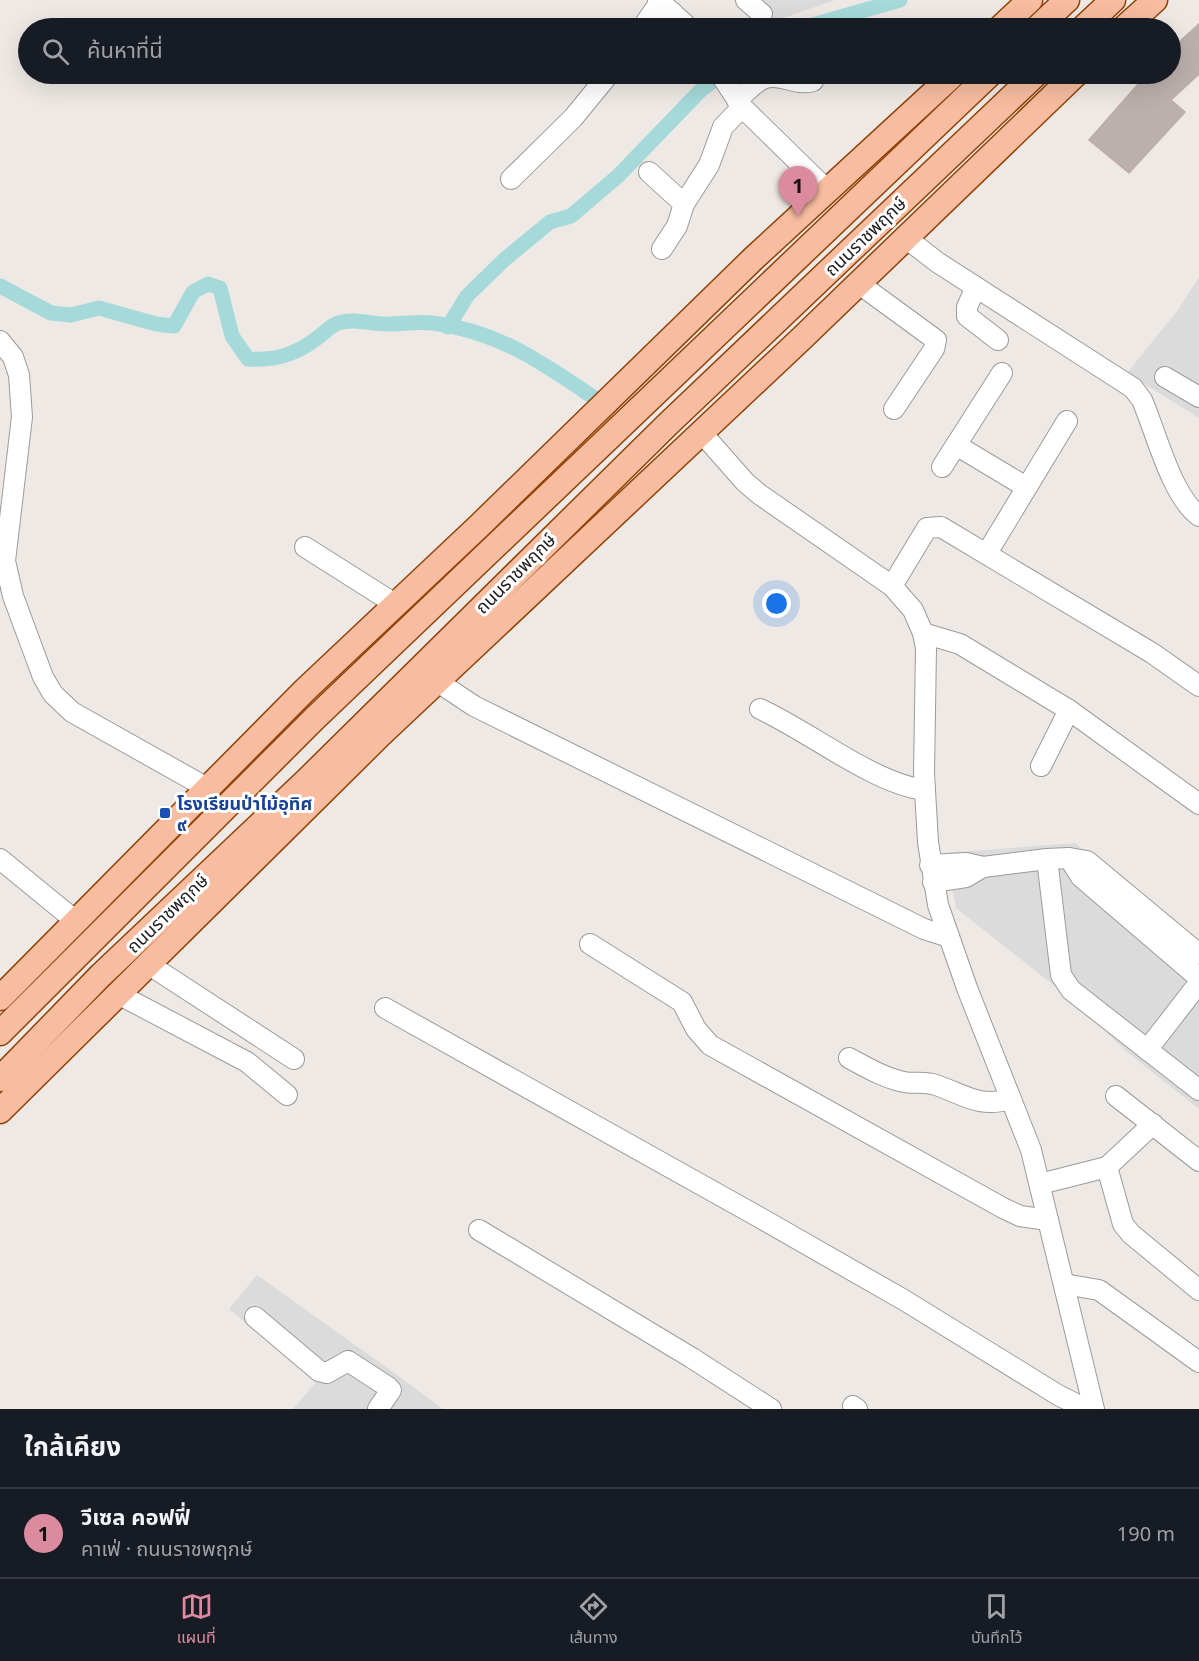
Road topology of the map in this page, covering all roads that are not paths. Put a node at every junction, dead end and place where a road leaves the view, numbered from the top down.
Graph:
1 (746, 0) edge
2 (1030, 0) edge
3 (1067, 0) edge
4 (1113, 0) edge
5 (1155, 0) edge
6 (664, 5) edge
7 (762, 14) dead end
8 (1134, 16) edge
9 (652, 18) edge
10 (678, 18) edge
11 (1011, 18) edge
12 (1048, 18) edge
13 (1094, 18) edge
14 (601, 84) edge
15 (750, 84) edge
16 (943, 84) edge
17 (979, 84) edge
18 (1025, 84) edge
19 (1066, 84) edge
20 (732, 92) edge
21 (650, 172) dead end
22 (512, 179) dead end
23 (827, 190) junction
24 (684, 204) junction
25 (906, 238) junction
26 (662, 249) dead end
27 (858, 284) junction
28 (976, 287) junction
29 (998, 340) dead end
30 (0, 341) edge
31 (1002, 373) dead end
32 (1165, 377) dead end
33 (1199, 397) edge
34 (894, 410) dead end
35 (1067, 421) dead end
36 (701, 432) junction
37 (957, 444) junction
38 (942, 467) dead end
39 (1026, 487) junction
40 (1199, 516) edge
41 (305, 547) dead end
42 (987, 553) junction
43 (892, 586) junction
44 (395, 604) junction
45 (923, 633) junction
46 (438, 682) junction
47 (1199, 686) edge
48 (292, 705) junction
49 (760, 709) dead end
50 (1069, 710) junction
51 (380, 735) junction
52 (1041, 766) dead end
53 (306, 781) junction
54 (209, 789) junction
55 (925, 790) junction
56 (234, 802) junction
57 (1199, 804) edge
58 (1069, 858) junction
59 (0, 859) edge
60 (1047, 859) junction
61 (932, 873) junction
62 (77, 922) junction
63 (949, 937) junction
64 (590, 944) dead end
65 (1199, 954) edge
66 (148, 964) junction
67 (1199, 978) edge
68 (1199, 983) edge
69 (118, 994) junction
70 (0, 998) edge
71 (385, 1008) dead end
72 (0, 1033) edge
73 (1147, 1050) junction
74 (849, 1058) dead end
75 (294, 1059) dead end
76 (0, 1079) edge
77 (1199, 1089) edge
78 (287, 1095) dead end
79 (1116, 1096) dead end
80 (1011, 1099) junction
81 (0, 1111) edge
82 (1153, 1124) junction
83 (1199, 1161) edge
84 (1107, 1167) junction
85 (1040, 1184) junction
86 (1048, 1220) junction
87 (478, 1230) dead end
88 (1064, 1284) junction
89 (1199, 1290) edge
90 (255, 1317) dead end
91 (1199, 1362) edge
92 (378, 1409) edge
93 (771, 1409) edge
94 (1086, 1409) edge
95 (1094, 1409) edge

1 - 7 street
2 - 11 main road
3 - 12 main road
4 - 13 main road
5 - 8 main road
6 - 9 street
6 - 10 street
14 - 22 street
15 - 20 street
16 - 23 main road
17 - 56 main road, ถนนราชพฤกษ์
18 - 53 main road, ถนนราชพฤกษ์
19 - 25 main road, ถนนราชพฤกษ์
20 - 23 street
20 - 24 street
21 - 24 street
23 - 44 main road
24 - 26 street
25 - 27 main road, ถนนราชพฤกษ์
25 - 28 street
27 - 34 street
27 - 36 main road, ถนนราชพฤกษ์
28 - 29 street
28 - 40 street
30 - 54 street
31 - 37 street
32 - 33 street
35 - 39 street
36 - 43 street
36 - 46 main road, ถนนราชพฤกษ์
37 - 38 street
37 - 39 street
39 - 42 street
41 - 44 street
42 - 43 street
42 - 47 street
43 - 45 street
44 - 48 main road
45 - 50 street
45 - 55 street
46 - 51 main road, ถนนราชพฤกษ์
46 - 63 street
48 - 54 main road
48 - 56 main road
49 - 55 street
50 - 52 street
50 - 57 street
51 - 53 main road
51 - 66 main road
53 - 76 main road, ถนนราชพฤกษ์
54 - 62 main road
55 - 61 street
56 - 72 main road, ถนนราชพฤกษ์
58 - 60 street
58 - 65 street
58 - 67 street
59 - 62 street
60 - 61 street
60 - 73 street
61 - 63 street
62 - 70 main road
63 - 80 street
64 - 86 street
66 - 69 main road
66 - 75 street
68 - 73 street
69 - 78 street
69 - 81 main road
71 - 94 street
73 - 77 street
74 - 80 street
79 - 82 street
80 - 85 street
82 - 83 street
82 - 84 street
84 - 85 street
84 - 89 street
85 - 86 street
86 - 88 street
87 - 93 street
88 - 91 street
88 - 95 street
90 - 92 street

